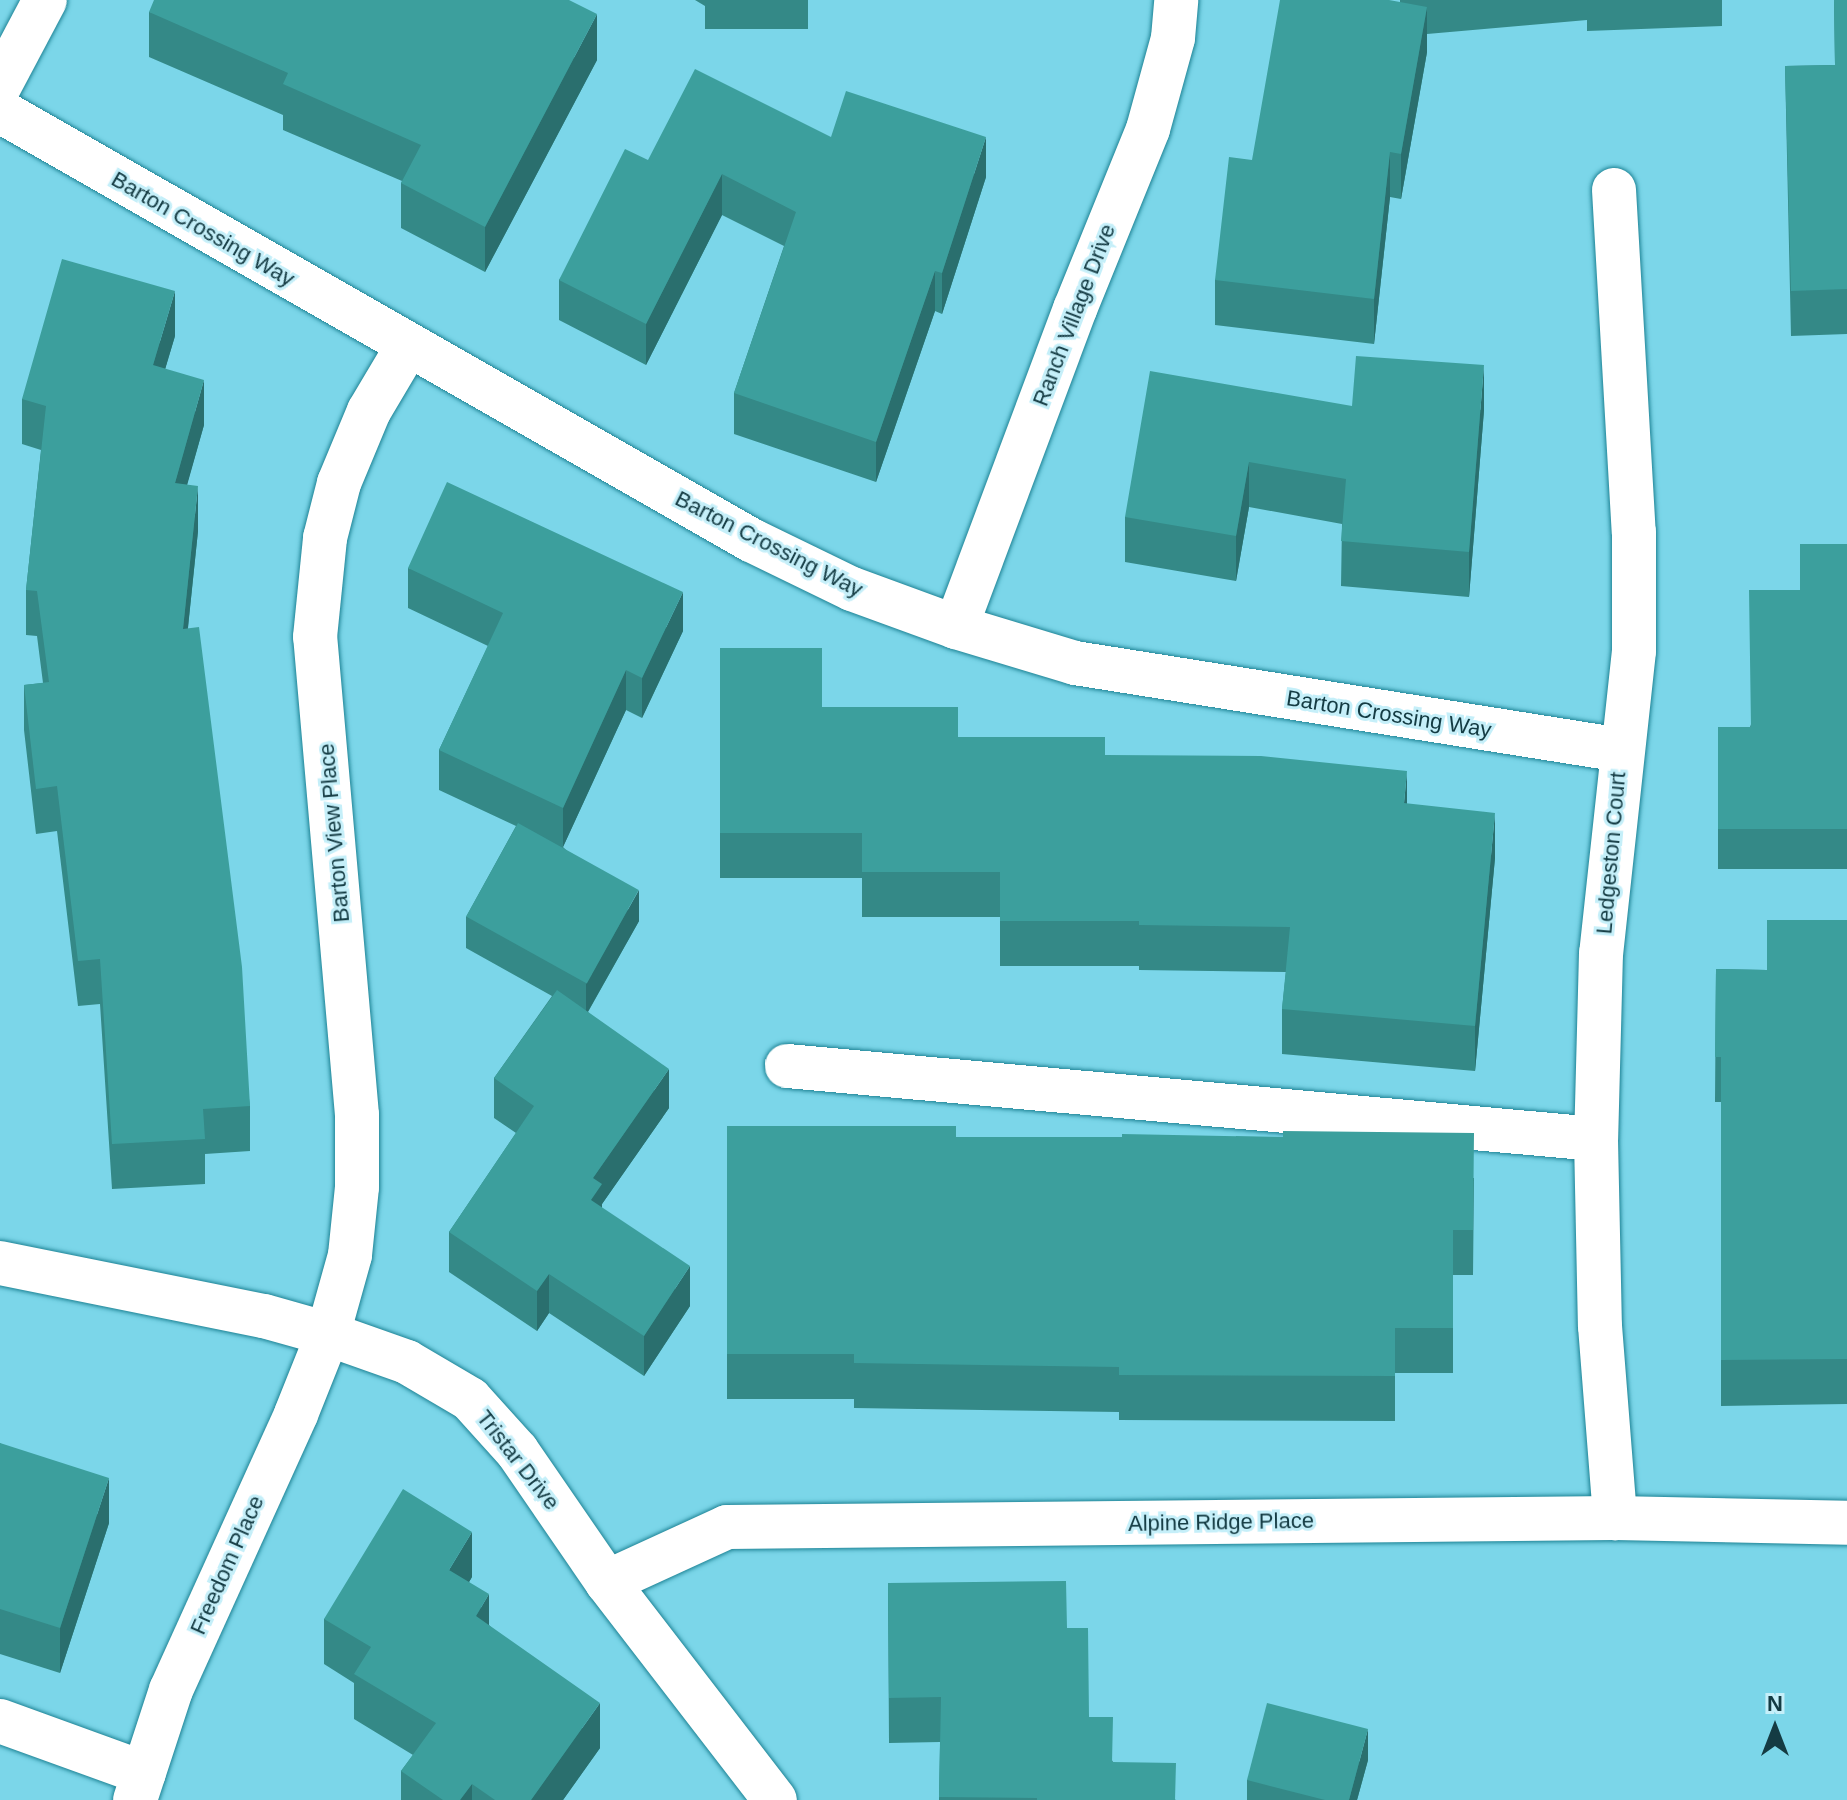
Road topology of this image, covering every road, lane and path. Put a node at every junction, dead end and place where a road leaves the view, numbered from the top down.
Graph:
1 (45, 0) edge
2 (1176, 0) edge
3 (0, 85) edge
4 (0, 111) edge
5 (1614, 190) dead end
6 (407, 347) junction
7 (956, 627) junction
8 (1621, 750) junction
9 (787, 1066) dead end
10 (1596, 1139) junction
11 (0, 1263) edge
12 (328, 1334) junction
13 (1615, 1518) junction
14 (1847, 1523) edge
15 (607, 1582) junction
16 (0, 1721) edge
17 (139, 1786) edge
18 (775, 1800) edge

1 - 3 street
2 - 7 street, Ranch Village Drive
4 - 6 street, Barton Crossing Way
5 - 8 street, Ledgeston Court
6 - 7 street, Barton Crossing Way
6 - 12 street, Barton View Place
7 - 8 street, Barton Crossing Way
8 - 10 street, Ledgeston Court
9 - 10 street
10 - 13 street, Ledgeston Court
11 - 12 street, Tristar Drive
12 - 15 street, Tristar Drive
12 - 17 street, Freedom Place
13 - 14 street, Alpine Ridge Place
13 - 15 street, Alpine Ridge Place
15 - 18 street, Tristar Drive
16 - 17 street

